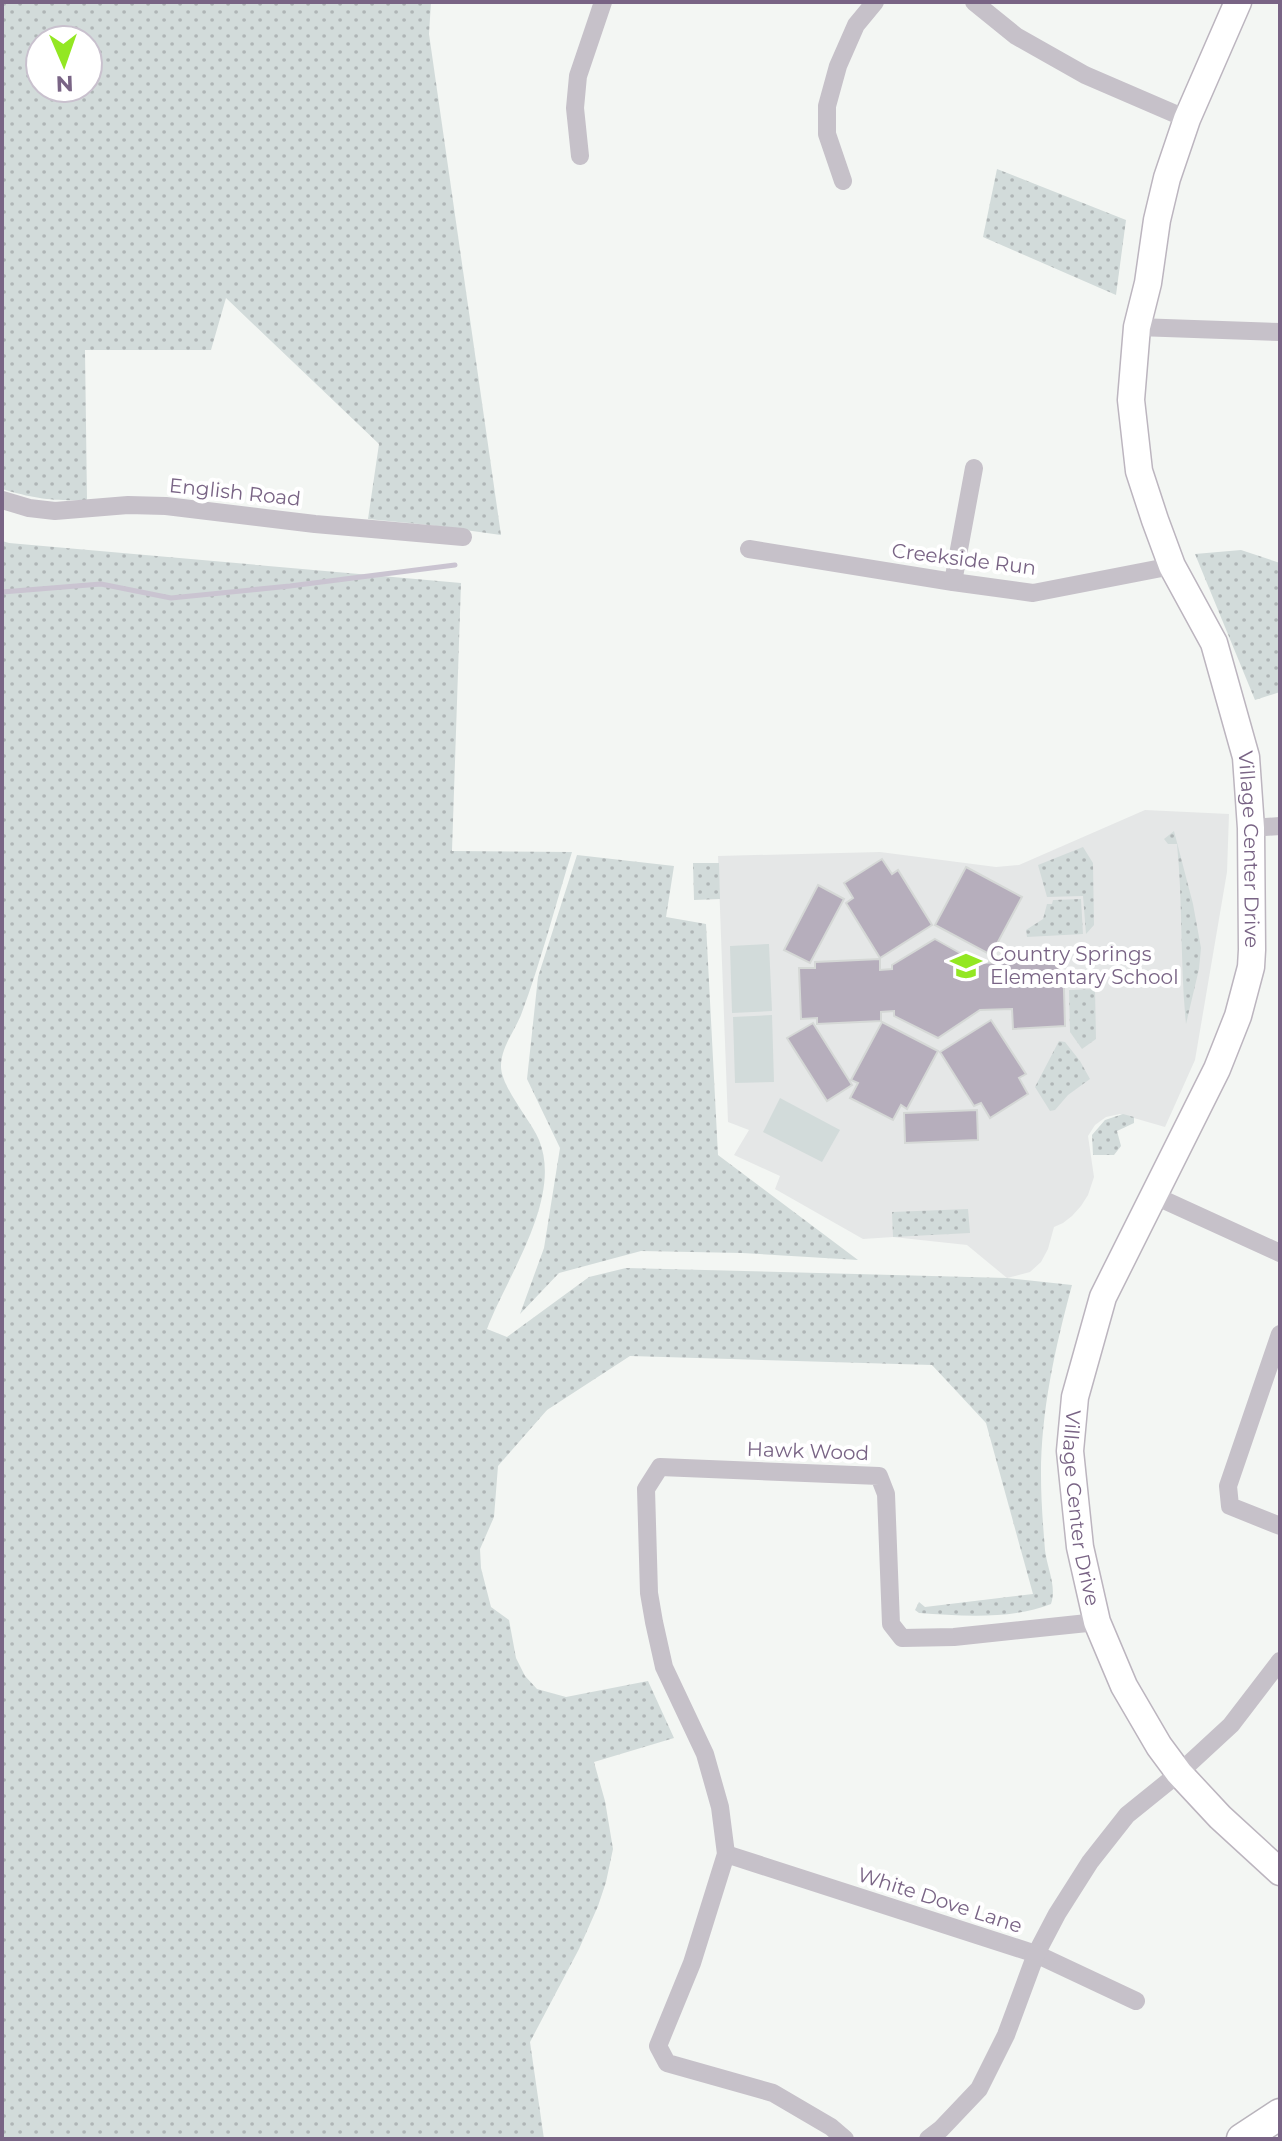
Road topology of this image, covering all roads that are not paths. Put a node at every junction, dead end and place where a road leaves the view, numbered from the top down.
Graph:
1 (603, 2) edge
2 (875, 2) edge
3 (974, 2) edge
4 (1238, 2) edge
5 (1187, 119) junction
6 (580, 156) dead end
7 (843, 181) dead end
8 (1137, 327) junction
9 (1280, 332) edge
10 (974, 468) dead end
11 (2, 500) edge
12 (463, 537) dead end
13 (749, 549) dead end
14 (1172, 566) junction
15 (953, 582) junction
16 (1280, 826) edge
17 (1251, 828) junction
18 (1153, 1195) junction
19 (1280, 1253) edge
20 (1280, 1334) edge
21 (1280, 1526) edge
22 (1097, 1622) junction
23 (1280, 1661) edge
24 (1179, 1773) junction
25 (726, 1854) junction
26 (1280, 1872) edge
27 (1036, 1954) junction
28 (1136, 2001) dead end
29 (1280, 2114) edge
30 (845, 2139) edge
31 (928, 2139) edge
32 (1242, 2139) edge

1 - 6 street
2 - 7 street
3 - 5 street
4 - 5 street, Village Center Drive
5 - 8 street, Village Center Drive
8 - 9 street
8 - 14 street, Village Center Drive
10 - 15 street
11 - 12 street, English Road
13 - 15 street, Creekside Run
14 - 15 street, Creekside Run
14 - 17 street, Village Center Drive
16 - 17 street
17 - 18 street, Village Center Drive
18 - 19 street
18 - 22 street, Village Center Drive
20 - 21 street
22 - 24 street, Village Center Drive
22 - 25 street, Hawk Wood
23 - 24 street
24 - 26 street, Village Center Drive
24 - 27 street
25 - 27 street, White Dove Lane
25 - 30 street
27 - 28 street, White Dove Lane
27 - 31 street
29 - 32 main road

